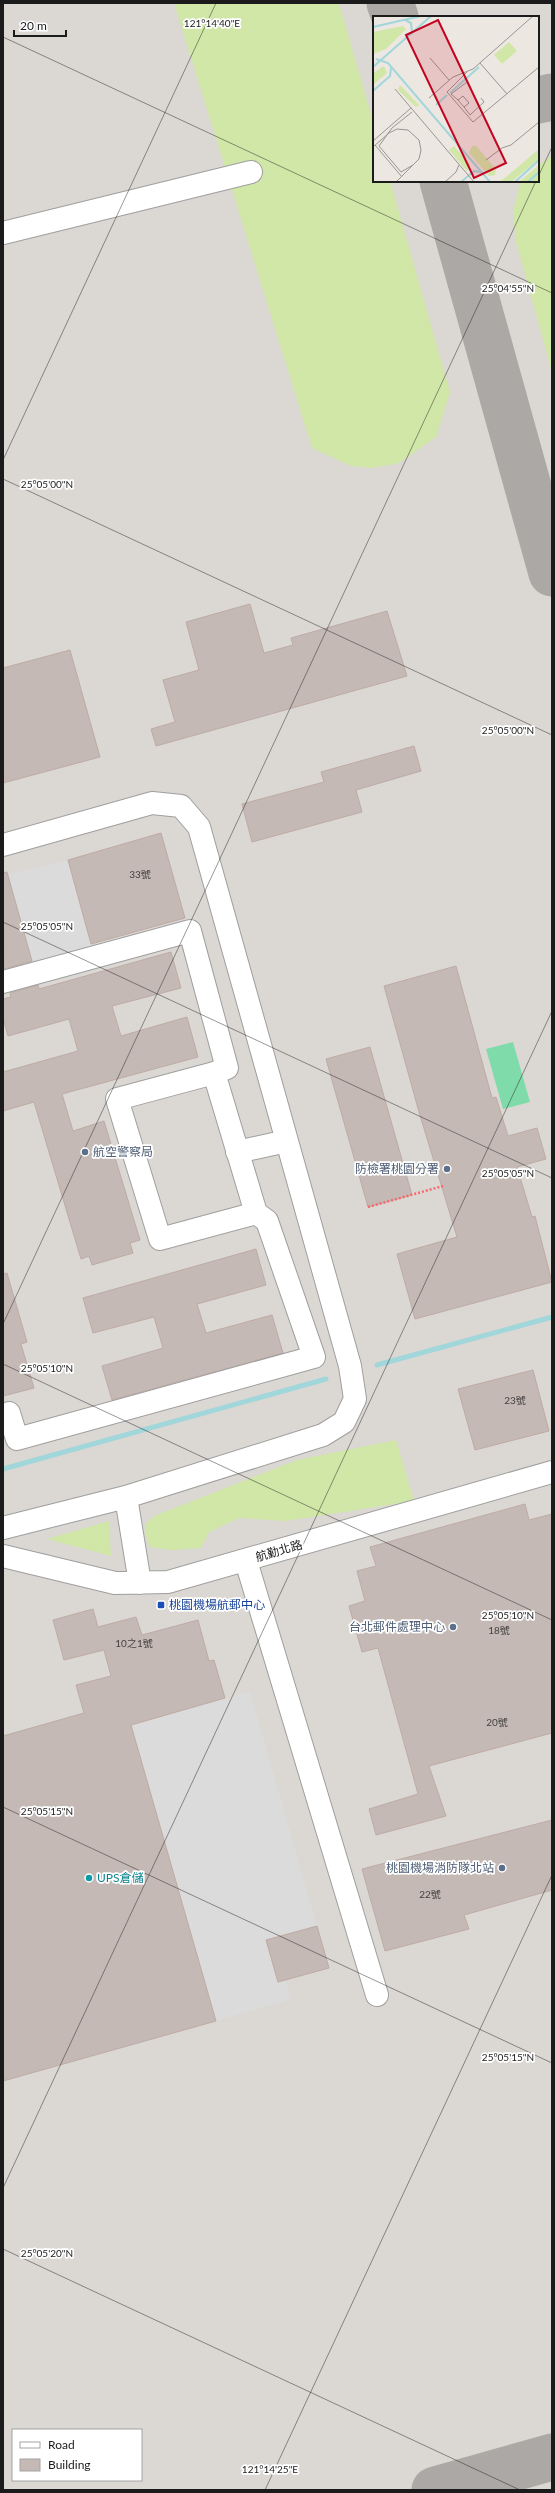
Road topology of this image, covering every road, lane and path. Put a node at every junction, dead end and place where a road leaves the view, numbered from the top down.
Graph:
1 (251, 172) dead end
2 (3, 233) edge
3 (3, 845) edge
4 (3, 982) edge
5 (214, 1073) junction
6 (287, 1140) junction
7 (237, 1152) junction
8 (443, 1186) dead end
9 (368, 1207) dead end
10 (256, 1213) junction
11 (9, 1413) dead end
12 (552, 1472) edge
13 (126, 1497) junction
14 (3, 1528) edge
15 (3, 1556) edge
16 (246, 1561) junction
17 (140, 1583) junction
18 (377, 1995) dead end

1 - 2 street
3 - 6 street
4 - 5 street
5 - 7 street
5 - 10 street
6 - 7 street
6 - 13 street
7 - 10 street
8 - 9 path
10 - 11 street
12 - 16 street, 航勤北路
13 - 14 street
13 - 17 street
15 - 17 street, 航勤北路
16 - 17 street, 航勤北路
16 - 18 street

